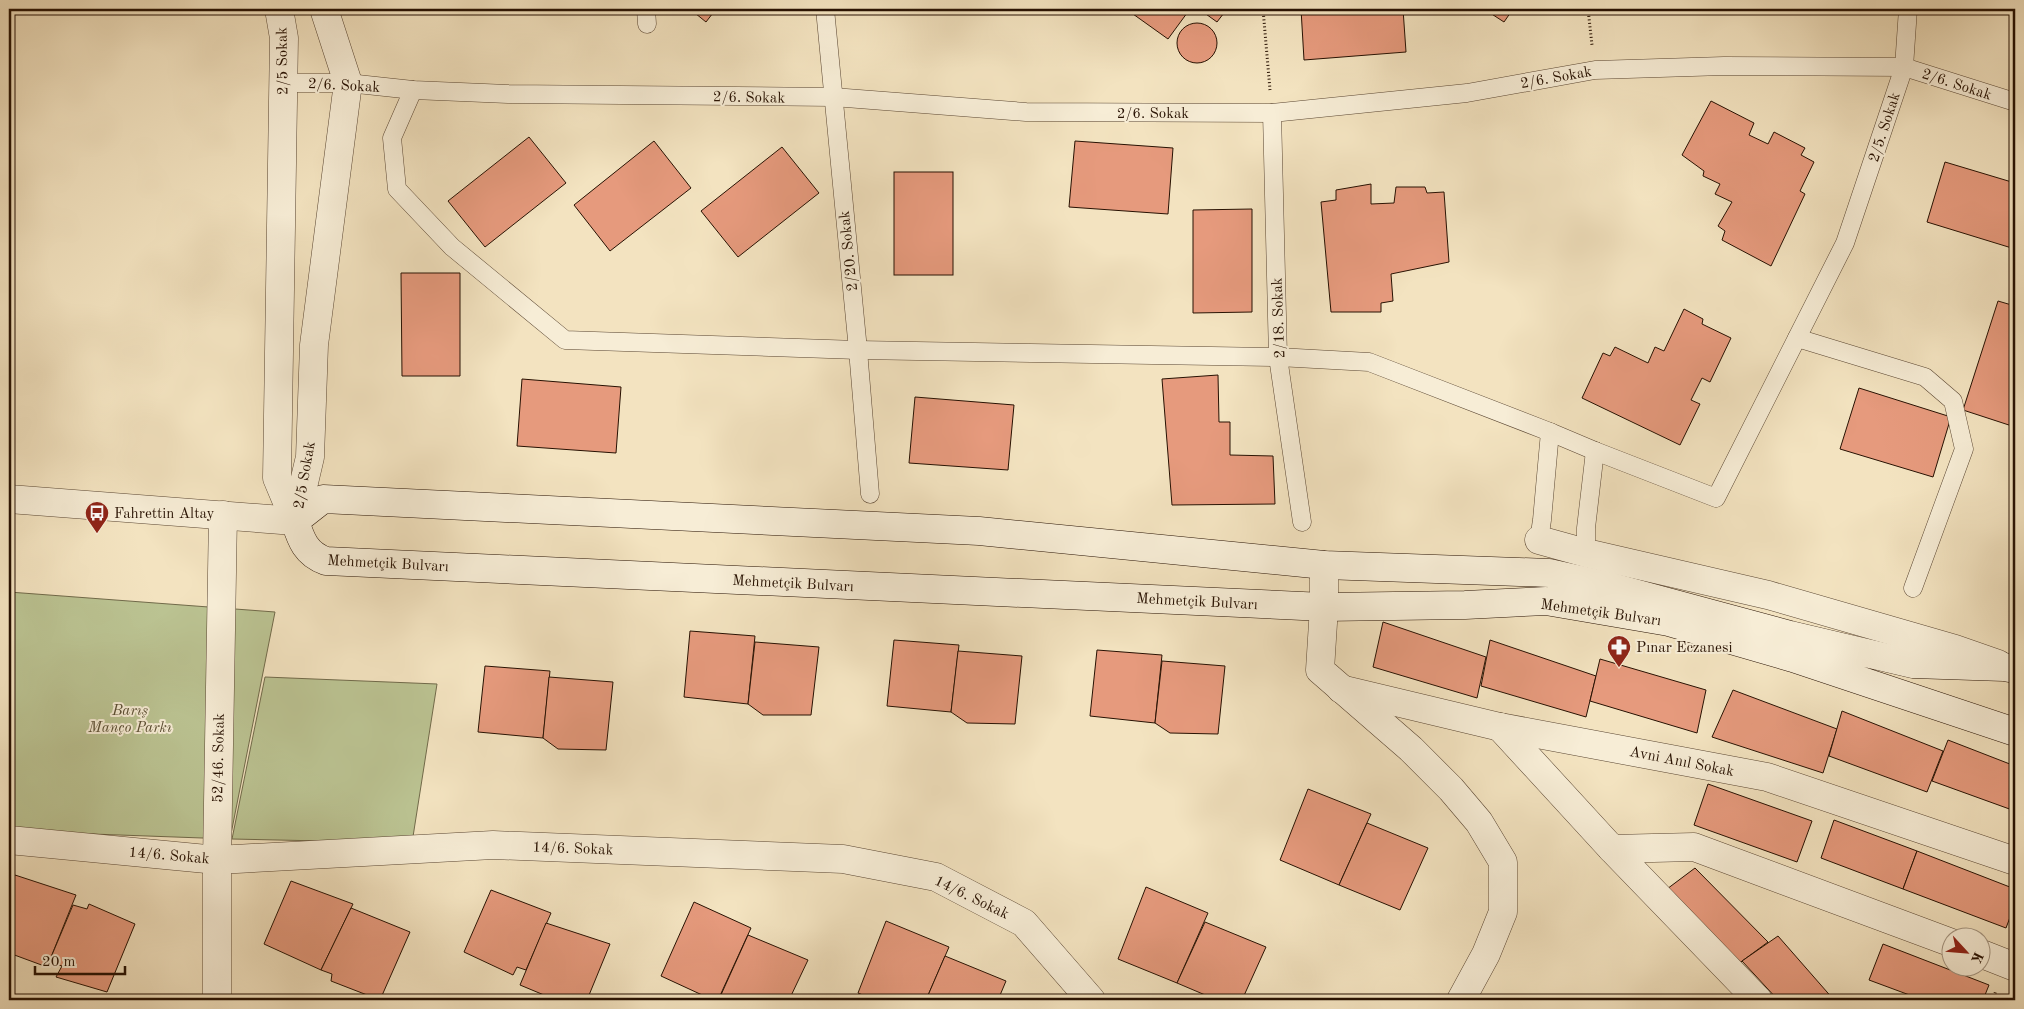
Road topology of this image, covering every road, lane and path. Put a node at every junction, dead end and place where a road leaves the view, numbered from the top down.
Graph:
1 (280, 9) edge
2 (324, 9) edge
3 (825, 9) edge
4 (1263, 9) edge
5 (1588, 9) edge
6 (1908, 9) edge
7 (1904, 67) junction
8 (1595, 70) junction
9 (284, 83) junction
10 (348, 83) junction
11 (413, 90) junction
12 (832, 97) junction
13 (2015, 102) edge
14 (1272, 113) junction
15 (1797, 338) junction
16 (858, 350) junction
17 (1278, 357) junction
18 (1550, 432) junction
19 (1595, 451) junction
20 (870, 494) dead end
21 (9, 499) edge
22 (223, 516) junction
23 (295, 521) junction
24 (1302, 522) dead end
25 (1539, 540) junction
26 (1586, 553) junction
27 (1324, 565) junction
28 (1548, 573) junction
29 (1913, 588) dead end
30 (1546, 601) junction
31 (1324, 607) junction
32 (2010, 668) edge
33 (1341, 689) junction
34 (1500, 727) junction
35 (2015, 732) edge
36 (9, 840) edge
37 (1612, 849) junction
38 (217, 860) junction
39 (2015, 861) edge
40 (1942, 939) edge
41 (1992, 958) edge
42 (2015, 967) edge
43 (217, 1000) edge
44 (1091, 1000) edge
45 (1461, 1000) edge
46 (1758, 1000) edge

1 - 9 street, 2/5 Sokak
2 - 10 street, 2/5 Sokak
3 - 12 lane, 2/20. Sokak
4 - 14 path
5 - 8 path
6 - 7 lane, 2/5. Sokak
7 - 8 lane, 2/6. Sokak
7 - 13 lane, 2/6. Sokak
7 - 15 lane, 2/5. Sokak
8 - 14 lane, 2/6. Sokak
9 - 10 lane, 2/6. Sokak
9 - 23 street, 2/5 Sokak
10 - 11 lane, 2/6. Sokak
10 - 23 street, 2/5 Sokak
11 - 12 lane, 2/6. Sokak
11 - 16 lane
12 - 14 lane, 2/6. Sokak
12 - 16 lane, 2/20. Sokak
14 - 17 lane, 2/18. Sokak
15 - 19 lane, 2/5. Sokak
15 - 29 lane
16 - 17 lane
16 - 20 lane, 2/20. Sokak
17 - 18 lane
17 - 24 lane, 2/18. Sokak
18 - 19 lane
18 - 25 lane
19 - 26 lane
21 - 22 street
22 - 23 street
22 - 38 street, 52/46. Sokak
23 - 27 street, Mehmetçik Bulvarı
23 - 31 street, Mehmetçik Bulvarı
25 - 26 street
25 - 28 street
26 - 32 street
27 - 28 street, Mehmetçik Bulvarı
27 - 31 street
28 - 30 street
28 - 32 street, Mehmetçik Bulvarı
30 - 31 street, Mehmetçik Bulvarı
30 - 35 street, Mehmetçik Bulvarı
31 - 33 street
33 - 34 street, Avni Anıl Sokak
33 - 45 street
34 - 37 street
34 - 39 street, Avni Anıl Sokak
36 - 38 street, 14/6. Sokak
37 - 40 street
37 - 46 street
38 - 43 street, 52/46. Sokak
38 - 44 street, 14/6. Sokak
41 - 42 street

